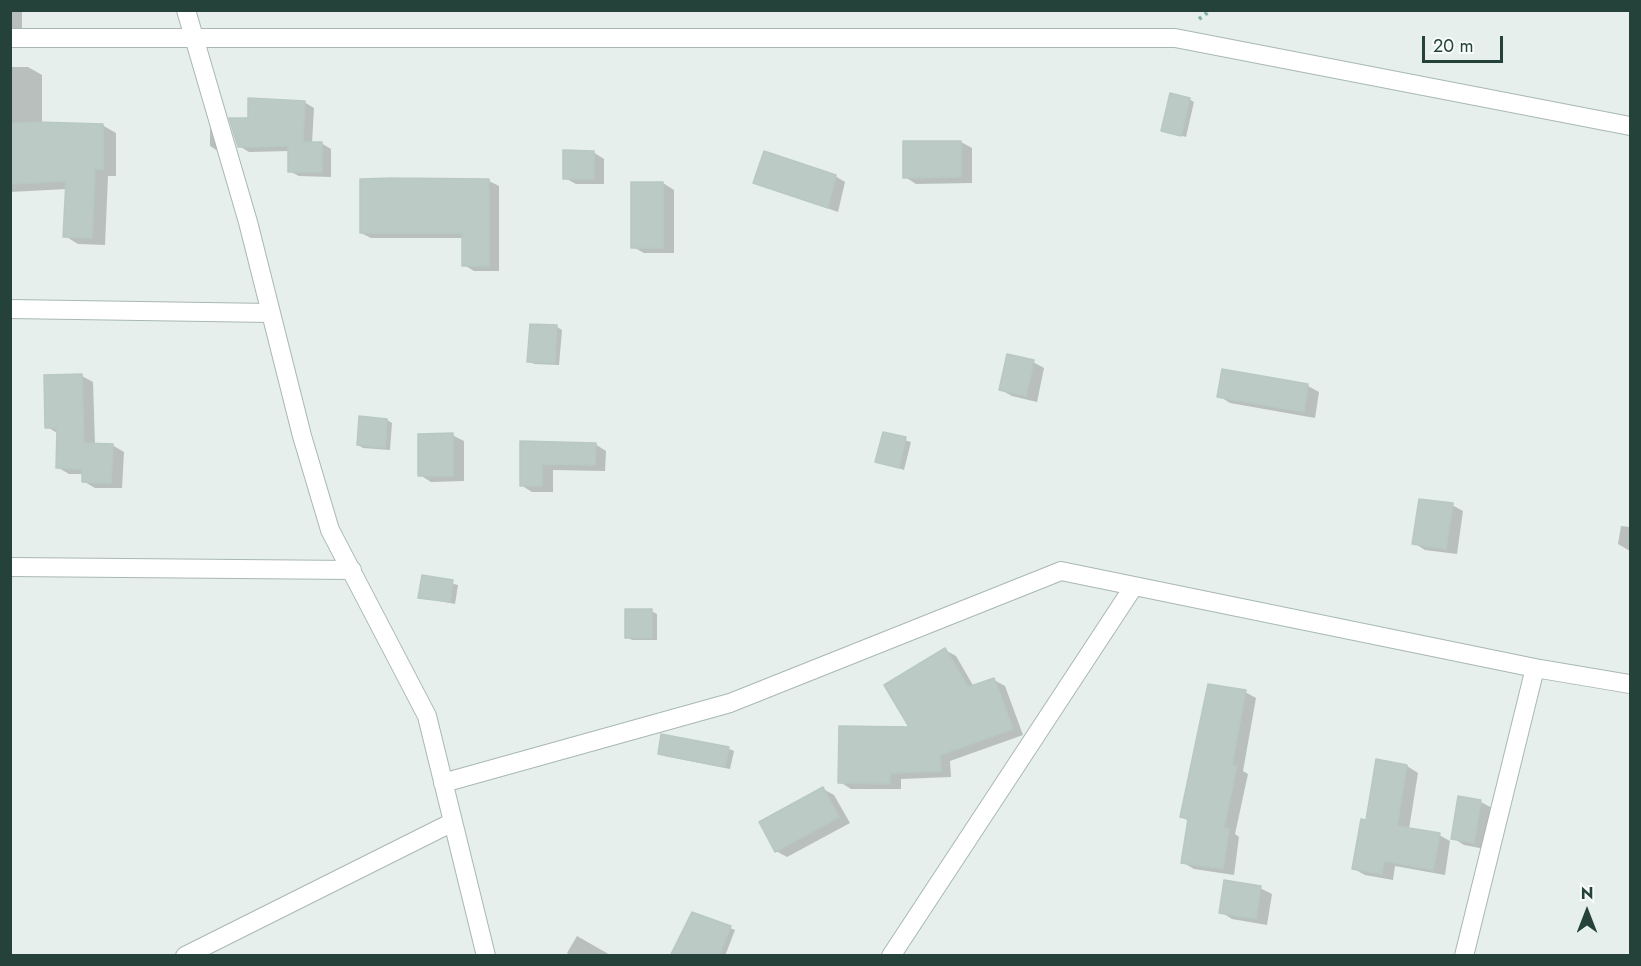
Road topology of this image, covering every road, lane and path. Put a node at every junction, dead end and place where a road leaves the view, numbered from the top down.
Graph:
1 (186, 10) edge
2 (194, 36) junction
3 (10, 38) edge
4 (1630, 126) edge
5 (10, 309) edge
6 (270, 313) junction
7 (10, 567) edge
8 (352, 570) junction
9 (1134, 586) junction
10 (1535, 668) junction
11 (1630, 684) edge
12 (443, 783) junction
13 (453, 822) junction
14 (185, 956) edge
15 (486, 956) edge
16 (891, 956) edge
17 (1464, 956) edge

1 - 2 street
2 - 3 street
2 - 4 street
2 - 6 street
5 - 6 street
6 - 8 street
7 - 8 street
8 - 12 street
9 - 10 street
9 - 12 street
9 - 16 street
10 - 11 street
10 - 17 street
12 - 13 street
13 - 14 street
13 - 15 street

